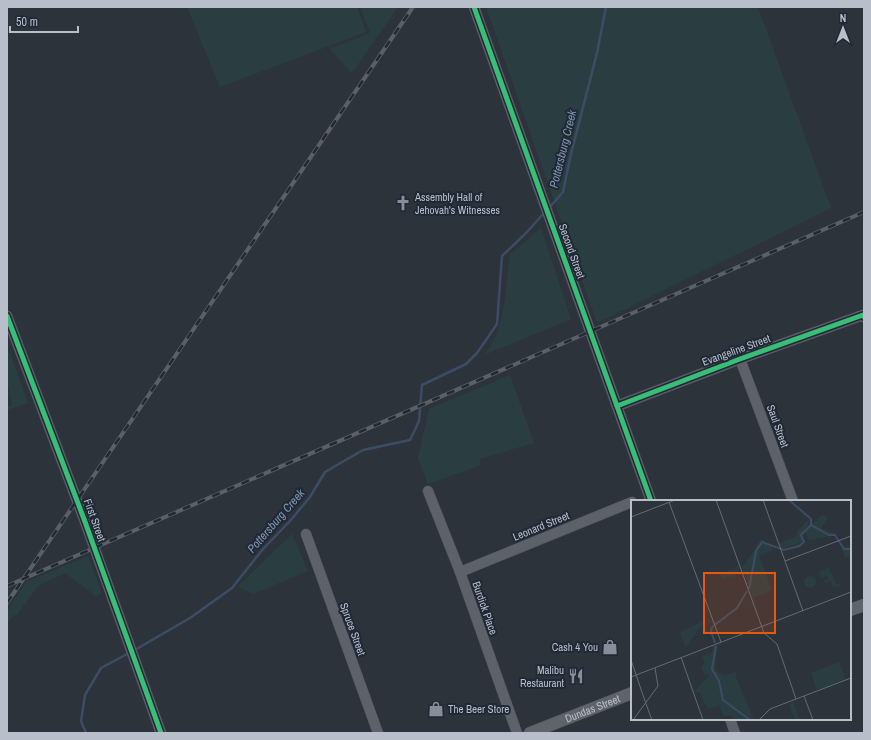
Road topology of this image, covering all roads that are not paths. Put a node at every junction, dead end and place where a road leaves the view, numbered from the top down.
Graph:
1 (474, 7) edge
2 (7, 316) edge
3 (864, 316) edge
4 (10, 334) edge
5 (740, 359) junction
6 (617, 406) junction
7 (428, 491) dead end
8 (650, 498) edge
9 (639, 500) edge
10 (793, 500) edge
11 (631, 502) edge
12 (306, 534) dead end
13 (460, 572) junction
14 (864, 605) edge
15 (851, 610) edge
16 (631, 693) edge
17 (730, 720) edge
18 (161, 733) edge
19 (378, 733) edge
20 (517, 733) edge
21 (530, 733) edge
22 (735, 733) edge

1 - 6 street, Second Street
2 - 4 street, First Street
3 - 5 street, Evangeline Street
4 - 18 street, First Street
5 - 6 street, Evangeline Street
5 - 10 street, Saul Street
6 - 8 street, Second Street
7 - 13 street, Burdick Place
8 - 9 street, Leonard Street
11 - 13 street, Leonard Street
12 - 19 street, Spruce Street
13 - 20 street, Burdick Place
14 - 15 main road
16 - 21 main road, Dundas Street
17 - 22 street

